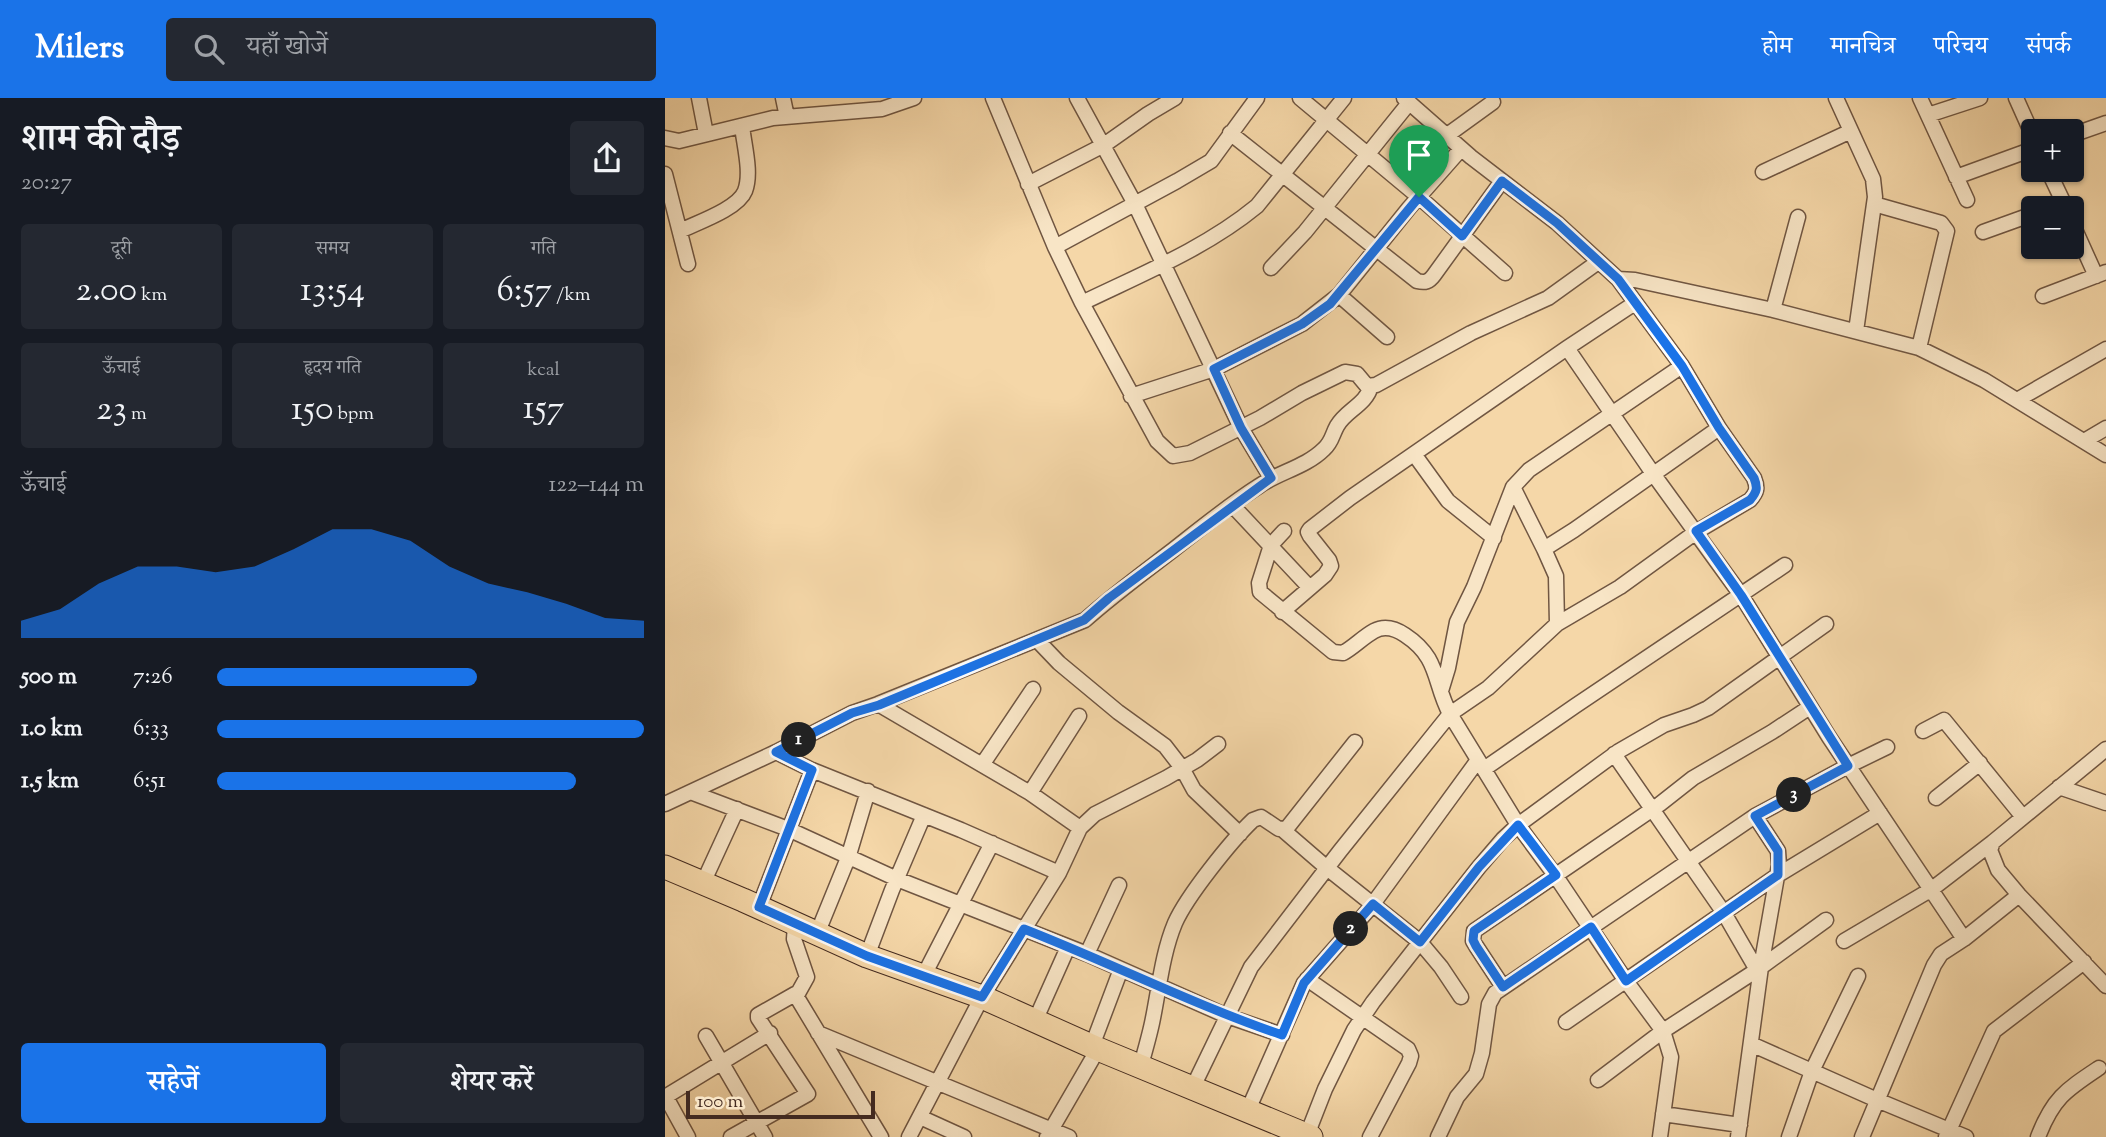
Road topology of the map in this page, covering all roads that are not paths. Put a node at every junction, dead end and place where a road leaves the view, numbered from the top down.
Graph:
1 (699, 98) edge
2 (783, 98) edge
3 (914, 98) edge
4 (993, 98) edge
5 (1077, 98) edge
6 (1175, 98) edge
7 (1257, 98) edge
8 (1300, 98) edge
9 (1344, 98) edge
10 (1836, 98) edge
11 (1920, 98) edge
12 (1980, 98) edge
13 (2016, 98) edge
14 (1406, 100) edge
15 (1493, 102) dead end
16 (1928, 115) junction
17 (787, 117) junction
18 (2025, 119) edge
19 (1327, 120) junction
20 (2106, 122) edge
21 (742, 126) junction
22 (2084, 130) edge
23 (1851, 131) junction
24 (1230, 133) junction
25 (706, 134) junction
26 (1447, 136) junction
27 (665, 138) edge
28 (1104, 145) junction
29 (1461, 149) junction
30 (2021, 153) edge
31 (1367, 155) junction
32 (1763, 172) dead end
33 (665, 174) edge
34 (1283, 174) junction
35 (1956, 177) junction
36 (1502, 181) junction
37 (1028, 184) junction
38 (667, 194) edge
39 (1419, 197) junction
40 (1967, 200) dead end
41 (1135, 204) junction
42 (1874, 204) junction
43 (1324, 207) junction
44 (1798, 217) dead end
45 (2021, 218) edge
46 (680, 231) junction
47 (1983, 232) dead end
48 (1462, 236) junction
49 (2084, 244) edge
50 (1055, 247) junction
51 (1376, 249) junction
52 (1598, 262) junction
53 (688, 264) dead end
54 (1162, 264) junction
55 (1271, 268) dead end
56 (1505, 272) dead end
57 (2101, 274) edge
58 (1618, 279) junction
59 (1339, 295) junction
60 (2043, 296) dead end
61 (1082, 303) junction
62 (1635, 303) junction
63 (1773, 310) junction
64 (1856, 331) junction
65 (1387, 337) dead end
66 (1567, 348) junction
67 (1919, 348) junction
68 (2106, 349) edge
69 (1682, 366) junction
70 (1214, 369) junction
71 (1371, 386) junction
72 (1131, 396) junction
73 (2017, 400) junction
74 (1612, 413) junction
75 (1241, 428) junction
76 (1719, 428) junction
77 (2106, 428) edge
78 (2084, 441) junction
79 (1414, 454) junction
80 (2106, 455) edge
81 (1654, 475) junction
82 (1271, 478) junction
83 (1513, 487) junction
84 (1232, 505) junction
85 (1284, 531) dead end
86 (1696, 531) junction
87 (1493, 538) junction
88 (1271, 545) junction
89 (1544, 549) junction
90 (1785, 565) dead end
91 (1310, 588) junction
92 (1741, 595) junction
93 (1282, 612) junction
94 (1557, 624) junction
95 (1826, 624) dead end
96 (1037, 640) junction
97 (1780, 657) junction
98 (1033, 689) dead end
99 (1441, 693) junction
100 (879, 705) junction
101 (1810, 707) junction
102 (1450, 715) junction
103 (1079, 716) dead end
104 (1923, 731) dead end
105 (1355, 742) dead end
106 (1218, 744) dead end
107 (1887, 747) dead end
108 (2106, 750) edge
109 (776, 752) junction
110 (1614, 754) junction
111 (1980, 763) junction
112 (982, 765) junction
113 (1481, 765) junction
114 (1848, 766) junction
115 (1182, 768) junction
116 (812, 770) junction
117 (2059, 788) junction
118 (868, 791) junction
119 (693, 793) junction
120 (1031, 793) junction
121 (1936, 798) dead end
122 (2106, 803) edge
123 (665, 804) edge
124 (737, 810) junction
125 (1652, 810) junction
126 (1880, 813) junction
127 (924, 815) junction
128 (1755, 816) junction
129 (2023, 817) junction
130 (1518, 825) junction
131 (1080, 828) junction
132 (788, 829) junction
133 (1283, 830) junction
134 (1240, 834) junction
135 (1993, 842) junction
136 (992, 843) junction
137 (848, 858) junction
138 (1688, 860) junction
139 (665, 867) edge
140 (1327, 868) junction
141 (1059, 873) junction
142 (1556, 875) junction
143 (1778, 875) junction
144 (897, 879) junction
145 (703, 883) junction
146 (1119, 885) dead end
147 (1931, 889) junction
148 (2019, 895) junction
149 (960, 904) junction
150 (1373, 904) junction
151 (759, 907) junction
152 (1724, 913) junction
153 (1826, 920) dead end
154 (795, 924) junction
155 (1591, 927) junction
156 (1024, 929) junction
157 (817, 934) junction
158 (1964, 939) junction
159 (1844, 941) dead end
160 (1420, 942) junction
161 (1068, 947) junction
162 (1087, 954) junction
163 (867, 956) junction
164 (2084, 962) junction
165 (1759, 968) junction
166 (1121, 969) junction
167 (1858, 976) dead end
168 (923, 977) junction
169 (1307, 979) junction
170 (1626, 981) junction
171 (1159, 985) junction
172 (2106, 986) edge
173 (1503, 987) junction
174 (797, 995) junction
175 (982, 997) junction
176 (1461, 997) dead end
177 (1227, 1016) junction
178 (1362, 1018) junction
179 (1035, 1021) junction
180 (1566, 1022) dead end
181 (1663, 1031) junction
182 (770, 1033) junction
183 (818, 1033) junction
184 (1282, 1035) junction
185 (706, 1036) dead end
186 (1751, 1044) junction
187 (1095, 1047) junction
188 (723, 1063) junction
189 (1141, 1065) junction
190 (2099, 1068) dead end
191 (1812, 1071) junction
192 (1598, 1080) dead end
193 (938, 1082) junction
194 (1193, 1087) junction
195 (665, 1097) edge
196 (1877, 1100) junction
197 (1248, 1110) junction
198 (1663, 1115) junction
199 (920, 1117) junction
200 (757, 1123) junction
201 (1739, 1131) edge
202 (1049, 1133) edge
203 (1948, 1134) edge
204 (1309, 1136) edge
205 (688, 1137) edge
206 (731, 1137) edge
207 (765, 1137) edge
208 (881, 1137) edge
209 (909, 1137) edge
210 (964, 1137) edge
211 (1069, 1137) edge
212 (1370, 1137) edge
213 (1438, 1137) edge
214 (1660, 1137) edge
215 (1789, 1137) edge
216 (1861, 1137) edge
217 (1966, 1137) edge
218 (2038, 1137) edge

1 - 25 street
2 - 17 street
3 - 17 street
4 - 37 street
5 - 28 street
6 - 28 street
7 - 24 street
8 - 19 street
9 - 19 street
10 - 23 street
11 - 16 street
12 - 16 street
13 - 18 street
14 - 26 street
14 - 31 street
15 - 26 street
16 - 35 street
17 - 21 street
19 - 31 street
19 - 34 street
20 - 22 street
21 - 25 street
21 - 46 street
23 - 32 street
23 - 42 street
24 - 34 street
24 - 41 street
25 - 27 street
26 - 29 street
28 - 37 street
28 - 41 street
29 - 36 street
29 - 39 street
30 - 35 street
31 - 39 street
31 - 43 street
33 - 38 street
34 - 43 street
34 - 54 street
35 - 40 street
36 - 48 street
36 - 52 street
37 - 50 street
38 - 46 street
39 - 48 street
39 - 51 street
41 - 50 street
41 - 54 street
42 - 64 street
42 - 67 street
43 - 51 street
43 - 55 street
44 - 63 street
45 - 47 street
46 - 53 street
48 - 51 street
48 - 56 street
49 - 57 street
50 - 61 street
51 - 59 street
52 - 58 street
52 - 71 street
54 - 61 street
54 - 70 street
57 - 60 street
58 - 62 street
58 - 63 street
59 - 65 street
59 - 70 street
61 - 72 street
62 - 66 street
62 - 69 street
63 - 64 street
64 - 67 street
66 - 74 street
66 - 79 street
67 - 73 street
68 - 73 street
69 - 74 street
69 - 76 street
70 - 72 street
70 - 75 street
71 - 75 street
71 - 82 street
72 - 75 street
73 - 78 street
74 - 81 street
74 - 83 street
75 - 82 street
76 - 81 street
76 - 86 street
77 - 78 street
78 - 80 street
79 - 87 street
79 - 91 street
81 - 86 street
81 - 89 street
82 - 84 street
83 - 87 street
83 - 89 street
84 - 88 street
84 - 96 street
85 - 88 street
86 - 92 street
86 - 94 street
87 - 99 street
88 - 91 street
88 - 93 street
89 - 94 street
90 - 92 street
91 - 93 street
92 - 97 street
92 - 113 street
93 - 99 street
94 - 102 street
95 - 97 street
96 - 100 street
96 - 115 street
97 - 101 street
97 - 110 street
98 - 112 street
99 - 102 street
100 - 109 street
100 - 112 street
101 - 114 street
101 - 125 street
102 - 113 street
102 - 140 street
103 - 120 street
104 - 111 street
105 - 133 street
106 - 115 street
107 - 114 street
108 - 117 street
109 - 116 street
109 - 119 street
110 - 125 street
110 - 130 street
111 - 121 street
111 - 129 street
112 - 120 street
113 - 130 street
113 - 150 street
114 - 126 street
114 - 128 street
115 - 131 street
115 - 134 street
116 - 118 street
116 - 132 street
117 - 122 street
117 - 129 street
118 - 127 street
118 - 137 street
119 - 123 street
119 - 124 street
120 - 131 street
124 - 132 street
124 - 145 street
125 - 138 street
125 - 142 street
126 - 143 street
126 - 147 street
127 - 136 street
127 - 144 street
128 - 138 street
128 - 143 street
129 - 135 street
130 - 142 street
130 - 160 street
131 - 141 street
132 - 137 street
132 - 151 street
133 - 134 street
133 - 140 street
134 - 171 street
135 - 147 street
135 - 148 street
136 - 141 street
136 - 149 street
137 - 144 street
137 - 157 street
138 - 152 street
138 - 155 street
139 - 145 main road
140 - 150 street
140 - 177 street
141 - 156 street
142 - 155 street
142 - 173 street
143 - 152 street
143 - 165 street
144 - 149 street
144 - 163 street
145 - 151 main road
146 - 162 street
147 - 158 street
147 - 159 street
148 - 158 street
148 - 164 street
149 - 156 street
149 - 168 street
150 - 160 street
150 - 169 street
151 - 154 main road
152 - 165 street
152 - 170 street
153 - 165 street
154 - 157 main road
154 - 174 street
155 - 170 street
155 - 173 street
156 - 161 street
156 - 175 street
157 - 163 main road
158 - 196 street
160 - 176 street
160 - 178 street
161 - 162 street
161 - 179 street
162 - 166 street
163 - 168 main road
164 - 172 street
164 - 203 street
165 - 181 street
165 - 186 street
166 - 171 street
166 - 187 street
167 - 191 street
168 - 175 main road
169 - 178 street
169 - 184 street
170 - 180 street
170 - 181 street
171 - 177 street
171 - 189 street
173 - 213 street
174 - 182 street
174 - 183 street
175 - 179 main road
175 - 193 street
177 - 184 street
177 - 194 street
178 - 204 street
178 - 212 street
179 - 187 main road
181 - 192 street
181 - 198 street
182 - 188 street
182 - 200 street
183 - 193 street
183 - 208 street
184 - 197 street
185 - 188 street
186 - 191 street
186 - 201 street
187 - 189 main road
187 - 202 street
188 - 195 street
188 - 200 street
189 - 194 main road
190 - 218 street
191 - 196 street
191 - 215 street
193 - 199 street
193 - 202 street
194 - 197 main road
195 - 205 street
196 - 203 street
196 - 216 street
197 - 204 main road
198 - 201 street
198 - 214 street
199 - 209 street
199 - 210 street
200 - 206 street
200 - 207 street
202 - 211 street
203 - 217 street

